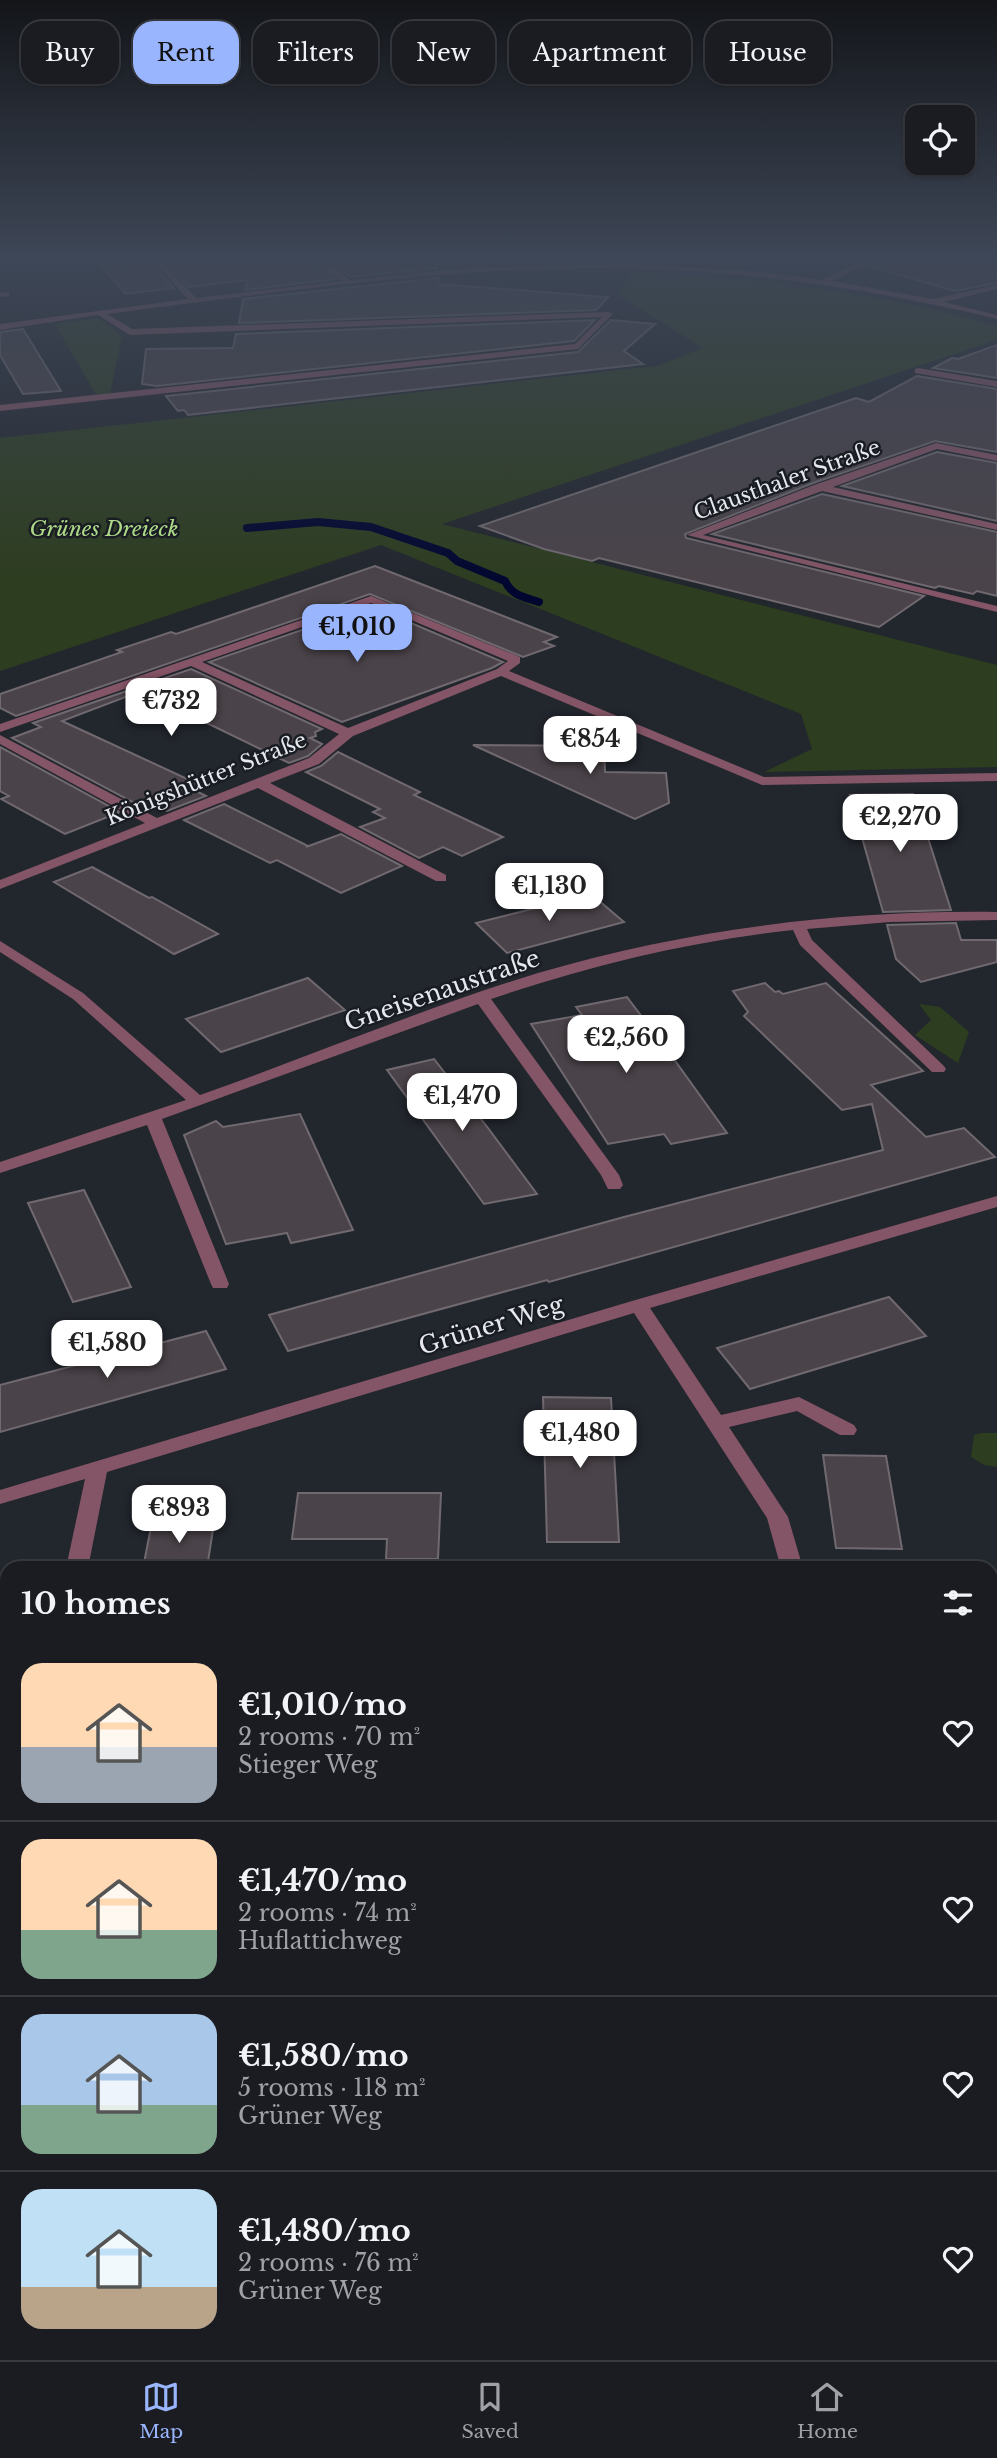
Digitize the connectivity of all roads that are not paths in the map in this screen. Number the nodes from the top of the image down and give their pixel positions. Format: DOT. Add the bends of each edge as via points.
graph roads {
  1 [pos="400,365"];
  2 [pos="918,371"];
  3 [pos="987,374"];
  4 [pos="977,380"];
  5 [pos="997,384"];
  6 [pos="0,408"];
  7 [pos="997,458"];
  8 [pos="818,488"];
  9 [pos="997,527"];
  10 [pos="997,609"];
  11 [pos="190,661"];
  12 [pos="501,672"];
  13 [pos="0,728"];
  14 [pos="348,733"];
  15 [pos="0,739"];
  16 [pos="997,777"];
  17 [pos="259,783"];
  18 [pos="155,823"];
  19 [pos="441,878"];
  20 [pos="0,885"];
  21 [pos="997,916"];
  22 [pos="798,924"];
  23 [pos="0,945"];
  24 [pos="482,998"];
  25 [pos="938,1069"];
  26 [pos="198,1102"];
  27 [pos="153,1118"];
  28 [pos="0,1168"];
  29 [pos="614,1185"];
  30 [pos="997,1202"];
  31 [pos="220,1284"];
  32 [pos="639,1305"];
  33 [pos="716,1423"];
  34 [pos="847,1430"];
  35 [pos="98,1468"];
  36 [pos="0,1497"];
  37 [pos="78,1561"];
  38 [pos="790,1561"];
  1 -- 6 [label="street"];
  2 -- 4 [label="street"];
  3 -- 4 [label="street"];
  4 -- 5 [label="street"];
  7 -- 8 [label="street, Clausthaler Straße" via="936,446"];
  8 -- 9 [label="street"];
  8 -- 10 [label="street, Clausthaler Straße" via="692,536"];
  11 -- 12 [label="street, Königshütter Straße" via="371,599 516,660"];
  11 -- 13 [label="street"];
  11 -- 14 [label="street"];
  12 -- 14 [label="street, Königshütter Straße"];
  12 -- 16 [label="street" via="762,780"];
  14 -- 17 [label="street, Königshütter Straße" via="314,761"];
  15 -- 18 [label="street"];
  17 -- 18 [label="street, Königshütter Straße"];
  17 -- 19 [label="street"];
  18 -- 20 [label="street, Königshütter Straße"];
  21 -- 22 [label="street, Gneisenaustraße" via="926,915"];
  22 -- 24 [label="street, Gneisenaustraße" via="631,954"];
  22 -- 25 [label="street" via="805,942"];
  23 -- 26 [label="street" via="78,996"];
  24 -- 26 [label="street, Gneisenaustraße"];
  24 -- 29 [label="street"];
  26 -- 27 [label="street, Gneisenaustraße"];
  27 -- 28 [label="street, Gneisenaustraße"];
  27 -- 31 [label="street"];
  30 -- 32 [label="street, Grüner Weg"];
  32 -- 33 [label="street"];
  32 -- 35 [label="street, Grüner Weg"];
  33 -- 34 [label="street" via="799,1404"];
  33 -- 38 [label="street" via="777,1517"];
  35 -- 36 [label="street, Grüner Weg"];
  35 -- 37 [label="street"];
}
